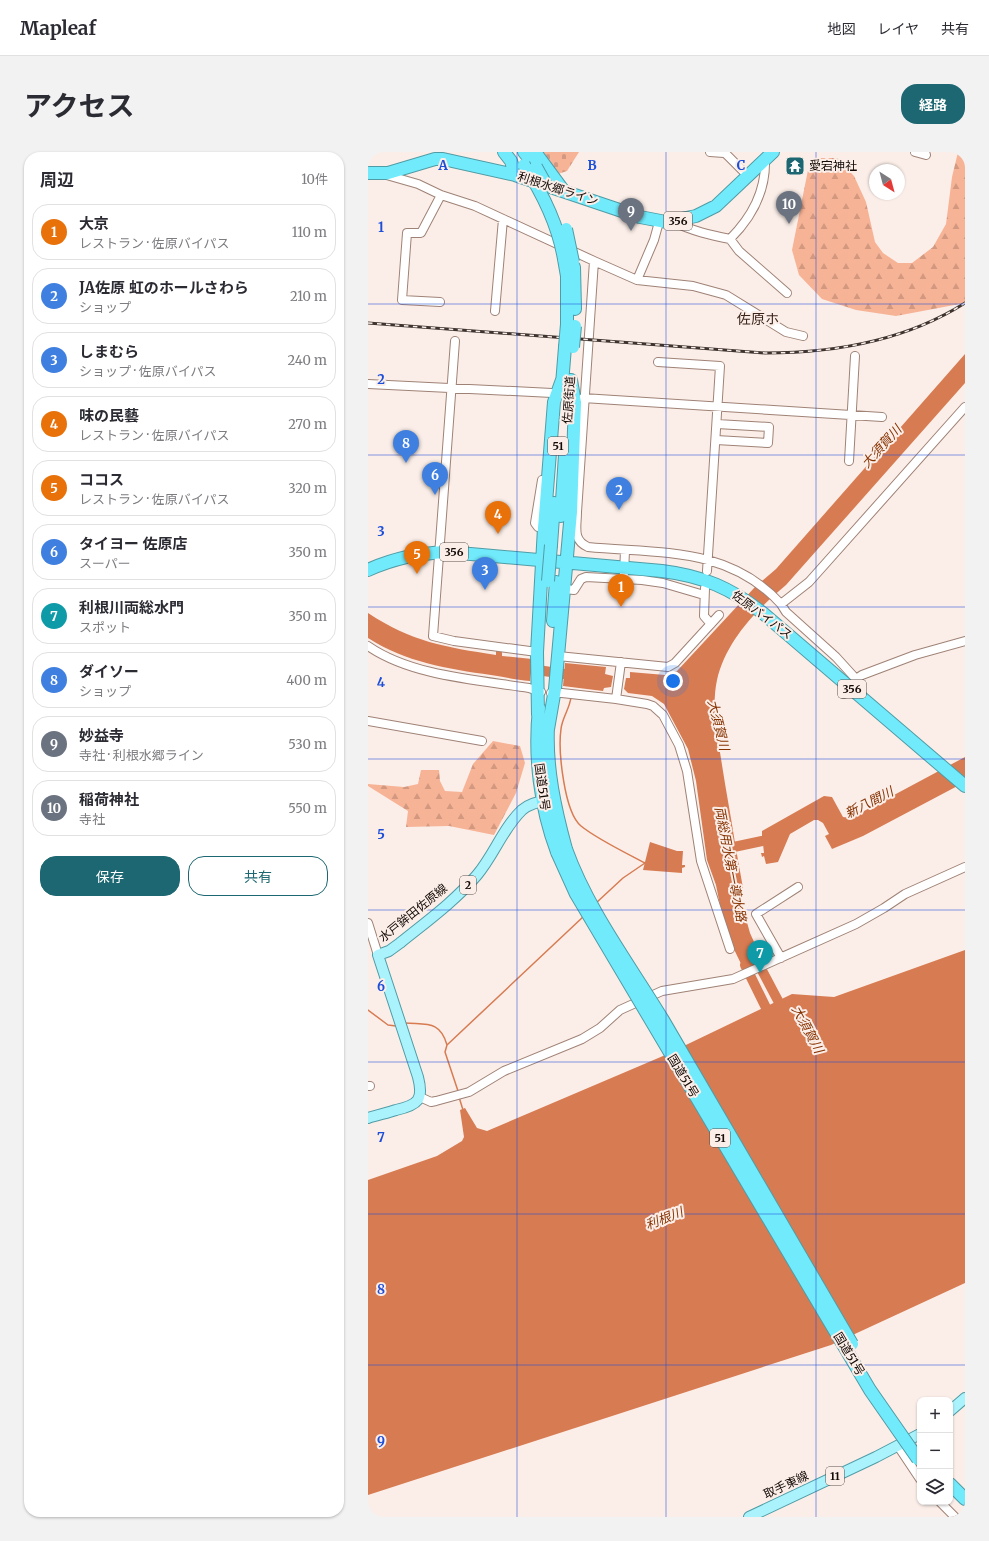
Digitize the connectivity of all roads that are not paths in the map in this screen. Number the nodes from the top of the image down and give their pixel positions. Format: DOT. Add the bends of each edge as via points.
graph roads {
  1 [pos="504,152"];
  2 [pos="514,152"];
  3 [pos="524,152"];
  4 [pos="535,152"];
  5 [pos="710,152"];
  6 [pos="724,152"];
  7 [pos="915,152"];
  8 [pos="925,152"];
  9 [pos="769,156"];
  10 [pos="530,166"];
  11 [pos="368,173"];
  12 [pos="382,174"];
  13 [pos="516,175"];
  14 [pos="749,177"];
  15 [pos="563,190"];
  16 [pos="441,195"];
  17 [pos="503,219"];
  18 [pos="659,222"];
  19 [pos="674,222"];
  20 [pos="730,239"];
  21 [pos="594,261"];
  22 [pos="637,280"];
  23 [pos="787,293"];
  24 [pos="440,302"];
  25 [pos="496,311"];
  26 [pos="803,336"];
  27 [pos="455,341"];
  28 [pos="855,356"];
  29 [pos="658,362"];
  30 [pos="567,379"];
  31 [pos="368,384"];
  32 [pos="451,389"];
  33 [pos="584,398"];
  34 [pos="718,405"];
  35 [pos="965,407"];
  36 [pos="852,414"];
  37 [pos="882,417"];
  38 [pos="717,424"];
  39 [pos="716,440"];
  40 [pos="849,461"];
  41 [pos="574,512"];
  42 [pos="544,528"];
  43 [pos="626,551"];
  44 [pos="439,552"];
  45 [pos="542,560"];
  46 [pos="708,560"];
  47 [pos="566,563"];
  48 [pos="368,570"];
  49 [pos="707,571"];
  50 [pos="624,574"];
  51 [pos="556,584"];
  52 [pos="780,602"];
  53 [pos="719,615"];
  54 [pos="711,624"];
  55 [pos="965,640"];
  56 [pos="368,646"];
  57 [pos="547,658"];
  58 [pos="621,662"];
  59 [pos="850,687"];
  60 [pos="545,690"];
  61 [pos="616,699"];
  62 [pos="368,722"];
  63 [pos="482,741"];
  64 [pos="964,786"];
  65 [pos="549,800"];
  66 [pos="562,850"];
  67 [pos="965,867"];
  68 [pos="798,887"];
  69 [pos="368,923"];
  70 [pos="730,949"];
  71 [pos="378,955"];
  72 [pos="781,958"];
  73 [pos="420,1097"];
  74 [pos="368,1118"];
  75 [pos="965,1398"];
  76 [pos="953,1408"];
  77 [pos="917,1436"];
  78 [pos="898,1446"];
  79 [pos="917,1446"];
  80 [pos="917,1458"];
  81 [pos="917,1474"];
  82 [pos="953,1487"];
  83 [pos="953,1497"];
  84 [pos="965,1499"];
  85 [pos="943,1505"];
  86 [pos="965,1508"];
  87 [pos="749,1517"];
  88 [pos="955,1517"];
  1 -- 13 [label="highway" via="511,161"];
  2 -- 10 [label="highway, 佐原街道 / 51"];
  3 -- 10 [label="highway, 佐原街道 / 51"];
  4 -- 15 [label="highway"];
  5 -- 6 [label="street"];
  6 -- 14 [label="street"];
  7 -- 8 [label="street" via="926,155"];
  9 -- 14 [label="highway, 利根水郷ライン / 356"];
  9 -- 20 [label="street" via="759,200"];
  10 -- 30 [label="highway, 佐原街道 / 51, bridge" via="569,260 576,288"];
  11 -- 12 [label="highway, 利根水郷ライン / 356"];
  12 -- 13 [label="highway, 利根水郷ライン / 356" via="443,159"];
  12 -- 16 [label="street" via="418,184"];
  13 -- 15 [label="highway, 利根水郷ライン / 356"];
  14 -- 19 [label="highway, 利根水郷ライン / 356" via="716,206 696,216"];
  15 -- 18 [label="highway, 利根水郷ライン / 356"];
  16 -- 17 [label="street" via="475,206"];
  16 -- 24 [label="street" via="421,233 407,233 402,300"];
  17 -- 21 [label="street"];
  17 -- 25 [label="street"];
  18 -- 19 [label="highway, 利根水郷ライン / 356"];
  18 -- 22 [label="street"];
  19 -- 20 [label="street"];
  20 -- 23 [label="street" via="750,262"];
  21 -- 22 [label="street"];
  21 -- 33 [label="street"];
  22 -- 26 [label="street" via="693,286 726,295 786,332"];
  27 -- 32 [label="street"];
  28 -- 36 [label="street"];
  29 -- 34 [label="street" via="720,366"];
  30 -- 41 [label="highway" via="575,403"];
  30 -- 42 [label="highway" via="554,402"];
  30 -- 51 [label="highway, 佐原街道 / 51, bridge" via="555,546"];
  31 -- 32 [label="street"];
  32 -- 42 [label="street" via="550,393 542,485 535,523 538,528"];
  32 -- 44 [label="street"];
  33 -- 34 [label="street"];
  33 -- 41 [label="street"];
  34 -- 36 [label="street"];
  34 -- 38 [label="street"];
  35 -- 52 [label="street" via="809,582"];
  36 -- 37 [label="street"];
  36 -- 40 [label="street"];
  38 -- 39 [label="street"];
  38 -- 39 [label="street" via="769,427 768,443"];
  39 -- 46 [label="street"];
  41 -- 43 [label="street" via="577,539 581,544"];
  41 -- 47 [label="highway"];
  42 -- 45 [label="highway"];
  43 -- 46 [label="street" via="674,554"];
  43 -- 50 [label="street"];
  44 -- 45 [label="highway, 佐原バイパス / 356"];
  44 -- 48 [label="highway, 佐原バイパス / 356" via="403,557"];
  44 -- 57 [label="street" via="433,636"];
  45 -- 47 [label="highway, 佐原バイパス / 356"];
  45 -- 57 [label="highway"];
  46 -- 49 [label="street"];
  46 -- 52 [label="street" via="753,578"];
  47 -- 50 [label="highway, 佐原バイパス / 356"];
  47 -- 51 [label="highway"];
  50 -- 51 [label="street" via="586,577 581,579 574,590"];
  50 -- 54 [label="street" via="704,591 704,616"];
  50 -- 59 [label="highway, 佐原バイパス / 356" via="691,575 739,595"];
  51 -- 57 [label="highway, 佐原街道 / 51"];
  51 -- 57 [label="highway"];
  52 -- 59 [label="street" via="786,612 836,657"];
  53 -- 54 [label="street"];
  54 -- 58 [label="street" via="668,667"];
  55 -- 59 [label="street" via="916,655"];
  56 -- 60 [label="street" via="392,658 429,671"];
  57 -- 58 [label="street"];
  57 -- 60 [label="highway"];
  57 -- 60 [label="highway"];
  58 -- 61 [label="street"];
  59 -- 64 [label="highway, 佐原バイパス / 356"];
  60 -- 61 [label="street"];
  60 -- 65 [label="highway, 国道51号 / 51"];
  60 -- 65 [label="highway, 国道51号 / 51" via="538,715 538,758"];
  61 -- 70 [label="street" via="653,706 663,715 679,745 688,778 701,861"];
  62 -- 63 [label="street"];
  65 -- 66 [label="highway, 国道51号 / 51"];
  65 -- 71 [label="main road, 水戸鉾田佐原線 / 2" via="530,805 517,815 490,859 467,886 400,943"];
  66 -- 79 [label="highway, 国道51号 / 51, bridge" via="876,1386"];
  66 -- 80 [label="highway, 国道51号 / 51, bridge" via="570,883 881,1408"];
  67 -- 72 [label="street" via="905,894 856,924"];
  68 -- 72 [label="street" via="756,914"];
  69 -- 71 [label="street"];
  71 -- 73 [label="main road, 水戸鉾田佐原線" via="418,1077"];
  72 -- 73 [label="street" via="725,981 665,990 620,1010 600,1028 582,1039 504,1071 469,1092 436,1102"];
  73 -- 74 [label="main road" via="410,1107"];
  75 -- 76 [label="main road"];
  77 -- 78 [label="main road, 取手東線 / 11"];
  78 -- 81 [label="street"];
  78 -- 87 [label="main road, 取手東線 / 11"];
  82 -- 84 [label="highway"];
  83 -- 86 [label="highway"];
  85 -- 88 [label="street"];
}
